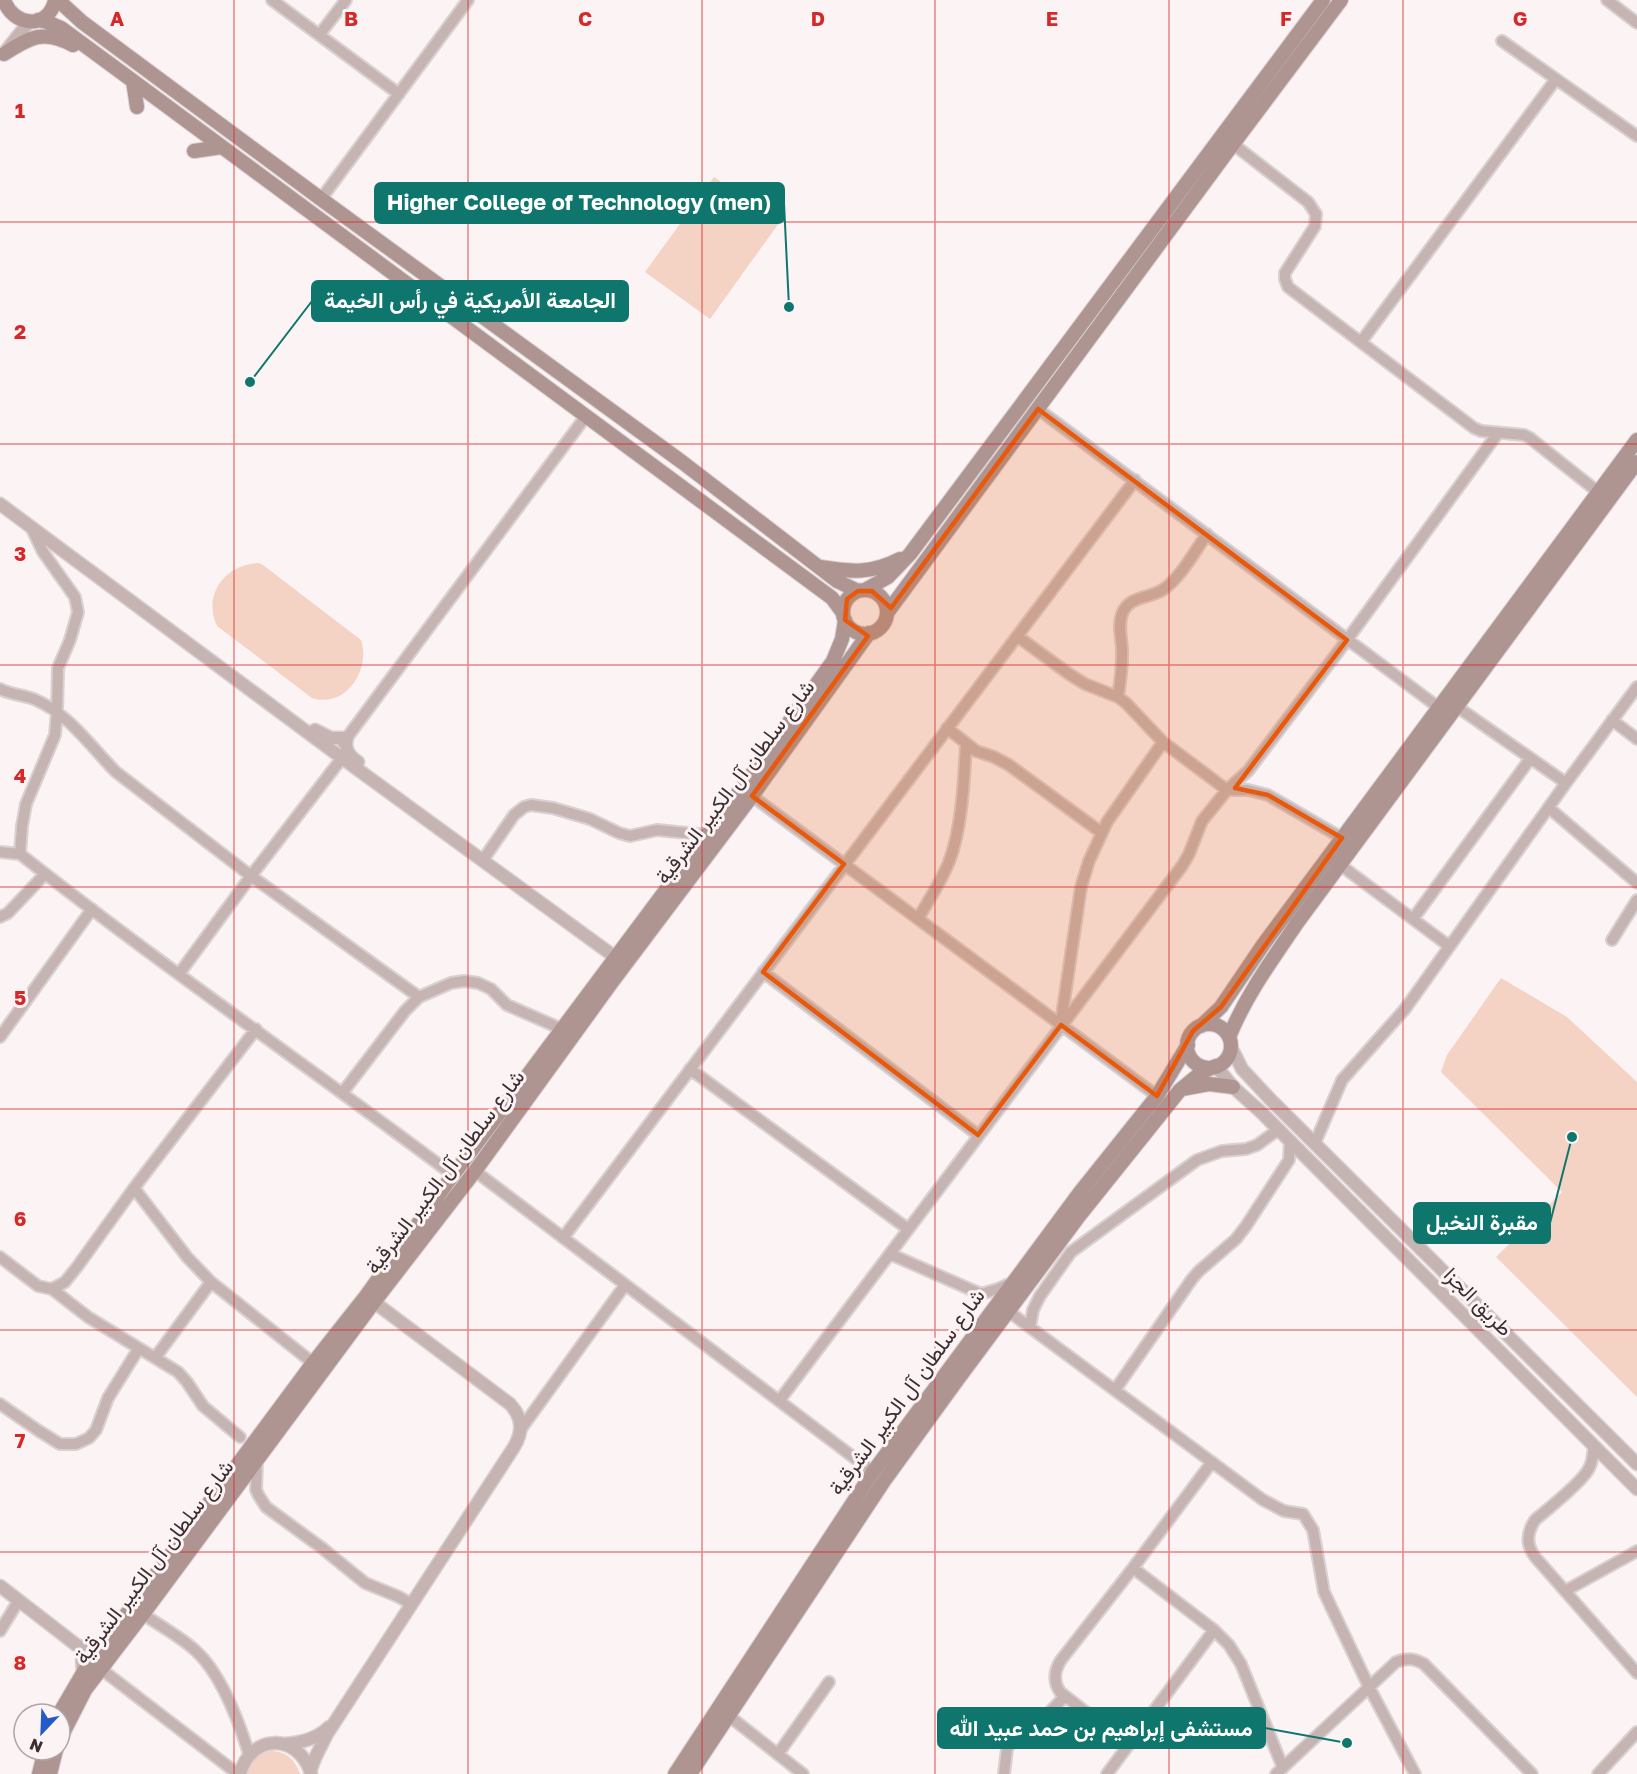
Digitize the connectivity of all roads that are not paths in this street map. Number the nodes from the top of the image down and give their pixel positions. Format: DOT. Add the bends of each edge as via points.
graph roads {
  1 [pos="4,0"];
  2 [pos="57,0"];
  3 [pos="272,0"];
  4 [pos="346,0"];
  5 [pos="468,0"];
  6 [pos="1323,0"];
  7 [pos="1341,0"];
  8 [pos="1607,0"];
  9 [pos="0,14"];
  10 [pos="1636,20"];
  11 [pos="33,21"];
  12 [pos="320,34"];
  13 [pos="1502,41"];
  14 [pos="94,52"];
  15 [pos="2,56"];
  16 [pos="1556,80"];
  17 [pos="134,81"];
  18 [pos="399,94"];
  19 [pos="137,107"];
  20 [pos="1637,136"];
  21 [pos="1233,144"];
  22 [pos="222,147"];
  23 [pos="194,151"];
  24 [pos="321,200"];
  25 [pos="1361,342"];
  26 [pos="1038,409"];
  27 [pos="586,416"];
  28 [pos="1498,433"];
  29 [pos="1637,440"];
  30 [pos="1635,470"];
  31 [pos="1135,480"];
  32 [pos="1598,492"];
  33 [pos="0,504"];
  34 [pos="30,526"];
  35 [pos="1207,534"];
  36 [pos="910,554"];
  37 [pos="819,567"];
  38 [pos="862,590"];
  39 [pos="887,613"];
  40 [pos="844,616"];
  41 [pos="869,633"];
  42 [pos="1017,636"];
  43 [pos="1347,640"];
  44 [pos="1637,687"];
  45 [pos="0,689"];
  46 [pos="1118,697"];
  47 [pos="1456,706"];
  48 [pos="1438,707"];
  49 [pos="57,712"];
  50 [pos="282,713"];
  51 [pos="1612,720"];
  52 [pos="947,728"];
  53 [pos="346,738"];
  54 [pos="1637,739"];
  55 [pos="1162,742"];
  56 [pos="966,744"];
  57 [pos="339,756"];
  58 [pos="1530,759"];
  59 [pos="376,783"];
  60 [pos="1566,783"];
  61 [pos="1227,790"];
  62 [pos="752,796"];
  63 [pos="1549,808"];
  64 [pos="1102,833"];
  65 [pos="706,835"];
  66 [pos="1342,838"];
  67 [pos="0,852"];
  68 [pos="20,854"];
  69 [pos="483,860"];
  70 [pos="844,864"];
  71 [pos="1339,864"];
  72 [pos="45,874"];
  73 [pos="251,876"];
  74 [pos="1637,883"];
  75 [pos="1637,900"];
  76 [pos="92,909"];
  77 [pos="0,917"];
  78 [pos="918,919"];
  79 [pos="1413,920"];
  80 [pos="1612,940"];
  81 [pos="1449,946"];
  82 [pos="615,957"];
  83 [pos="763,972"];
  84 [pos="179,974"];
  85 [pos="419,997"];
  86 [pos="1061,1025"];
  87 [pos="1201,1026"];
  88 [pos="256,1029"];
  89 [pos="562,1029"];
  90 [pos="0,1036"];
  91 [pos="1230,1042"];
  92 [pos="1188,1045"];
  93 [pos="1216,1066"];
  94 [pos="690,1069"];
  95 [pos="1233,1088"];
  96 [pos="1180,1090"];
  97 [pos="343,1092"];
  98 [pos="1157,1096"];
  99 [pos="1279,1130"];
  100 [pos="978,1135"];
  101 [pos="1290,1140"];
  102 [pos="1315,1143"];
  103 [pos="1307,1158"];
  104 [pos="1289,1160"];
  105 [pos="475,1171"];
  106 [pos="453,1175"];
  107 [pos="134,1188"];
  108 [pos="908,1229"];
  109 [pos="563,1238"];
  110 [pos="890,1254"];
  111 [pos="0,1257"];
  112 [pos="1417,1269"];
  113 [pos="212,1282"];
  114 [pos="1013,1282"];
  115 [pos="625,1285"];
  116 [pos="52,1289"];
  117 [pos="981,1294"];
  118 [pos="374,1302"];
  119 [pos="1008,1311"];
  120 [pos="1486,1314"];
  121 [pos="989,1315"];
  122 [pos="1030,1327"];
  123 [pos="139,1348"];
  124 [pos="155,1358"];
  125 [pos="313,1363"];
  126 [pos="1115,1390"];
  127 [pos="779,1401"];
  128 [pos="0,1404"];
  129 [pos="521,1429"];
  130 [pos="240,1437"];
  131 [pos="1594,1446"];
  132 [pos="256,1460"];
  133 [pos="1212,1462"];
  134 [pos="1637,1464"];
  135 [pos="873,1472"];
  136 [pos="1637,1489"];
  137 [pos="1637,1551"];
  138 [pos="1133,1568"];
  139 [pos="0,1586"];
  140 [pos="1565,1591"];
  141 [pos="18,1600"];
  142 [pos="412,1604"];
  143 [pos="143,1614"];
  144 [pos="1214,1630"];
  145 [pos="0,1631"];
  146 [pos="105,1643"];
  147 [pos="79,1647"];
  148 [pos="101,1669"];
  149 [pos="83,1673"];
  150 [pos="1637,1673"];
  151 [pos="829,1682"];
  152 [pos="1370,1687"];
  153 [pos="1065,1696"];
  154 [pos="66,1702"];
  155 [pos="72,1715"];
  156 [pos="729,1716"];
  157 [pos="338,1718"];
  158 [pos="1637,1732"];
  159 [pos="282,1744"];
  160 [pos="1127,1744"];
  161 [pos="249,1754"];
  162 [pos="778,1754"];
  163 [pos="1280,1771"];
  164 [pos="311,1773"];
  165 [pos="239,1774"];
  166 [pos="675,1774"];
  167 [pos="690,1774"];
  168 [pos="803,1774"];
  169 [pos="1004,1774"];
  170 [pos="1108,1774"];
  171 [pos="1415,1774"];
  172 [pos="1532,1774"];
  173 [pos="1598,1774"];
  1 -- 9 [label="street"];
  1 -- 11 [label="main road" via="13,16"];
  2 -- 11 [label="main road" via="50,11"];
  2 -- 24 [label="main road"];
  3 -- 12 [label="street"];
  4 -- 12 [label="street"];
  5 -- 18 [label="street"];
  6 -- 36 [label="main road"];
  7 -- 21 [label="main road"];
  8 -- 10 [label="street"];
  11 -- 14 [label="main road" via="61,28"];
  11 -- 15 [label="street"];
  12 -- 18 [label="street"];
  13 -- 16 [label="street"];
  14 -- 15 [label="main road" via="48,36 27,39"];
  14 -- 17 [label="main road"];
  16 -- 20 [label="street"];
  16 -- 25 [label="street"];
  17 -- 19 [label="main road"];
  17 -- 22 [label="main road"];
  18 -- 24 [label="street"];
  21 -- 25 [label="street" via="1312,206 1315,226 1287,269 1285,279 1288,287"];
  21 -- 26 [label="main road"];
  22 -- 23 [label="main road"];
  22 -- 27 [label="main road"];
  24 -- 37 [label="main road" via="682,462"];
  25 -- 28 [label="street" via="1474,428"];
  26 -- 31 [label="street"];
  26 -- 39 [label="main road"];
  27 -- 40 [label="main road" via="832,598"];
  27 -- 53 [label="street"];
  28 -- 32 [label="street" via="1530,438"];
  28 -- 43 [label="street"];
  29 -- 32 [label="main road"];
  30 -- 47 [label="main road"];
  31 -- 35 [label="street"];
  31 -- 42 [label="street"];
  32 -- 48 [label="main road"];
  33 -- 34 [label="street"];
  34 -- 49 [label="street" via="75,597 78,612 58,668"];
  34 -- 50 [label="street"];
  35 -- 43 [label="street"];
  35 -- 46 [label="street" via="1175,579 1161,591 1134,600 1122,612"];
  36 -- 37 [label="main road" via="868,571"];
  36 -- 38 [label="main road" via="888,577"];
  37 -- 38 [label="main road" via="837,581"];
  38 -- 39 [label="main road" via="879,594"];
  38 -- 40 [label="main road" via="847,599"];
  39 -- 41 [label="main road" via="882,626"];
  40 -- 41 [label="main road" via="854,631"];
  40 -- 65 [label="main road, شارع سلطان آل الكبير الشرقية" via="842,639 833,661"];
  41 -- 62 [label="main road, شارع سلطان آل الكبير الشرقية"];
  42 -- 46 [label="street" via="1069,675"];
  42 -- 52 [label="street"];
  43 -- 48 [label="street"];
  43 -- 61 [label="street" via="1248,771"];
  44 -- 51 [label="street"];
  45 -- 49 [label="street" via="34,699"];
  46 -- 55 [label="street"];
  47 -- 58 [label="street"];
  47 -- 71 [label="main road"];
  48 -- 66 [label="main road"];
  49 -- 68 [label="street" via="55,735 27,804"];
  49 -- 73 [label="street" via="117,772"];
  50 -- 53 [label="street" via="325,736"];
  50 -- 57 [label="street"];
  51 -- 54 [label="street"];
  51 -- 60 [label="street"];
  52 -- 56 [label="street"];
  52 -- 70 [label="street"];
  53 -- 57 [label="street"];
  53 -- 59 [label="street" via="348,753"];
  55 -- 61 [label="street"];
  55 -- 64 [label="street"];
  56 -- 64 [label="street" via="1009,765"];
  56 -- 78 [label="street" via="954,846"];
  57 -- 59 [label="street"];
  57 -- 73 [label="street"];
  58 -- 60 [label="street"];
  58 -- 79 [label="street"];
  59 -- 69 [label="street"];
  60 -- 63 [label="street"];
  61 -- 66 [label="street" via="1268,795"];
  61 -- 86 [label="street" via="1202,821 1182,866"];
  62 -- 70 [label="street"];
  62 -- 105 [label="main road, شارع سلطان آل الكبير الشرقية"];
  63 -- 74 [label="street"];
  63 -- 81 [label="street"];
  64 -- 86 [label="street" via="1081,887"];
  65 -- 69 [label="street" via="657,830 624,835 590,819 531,805 514,816"];
  65 -- 82 [label="main road, شارع سلطان آل الكبير الشرقية"];
  66 -- 87 [label="main road" via="1221,1007"];
  67 -- 68 [label="street"];
  68 -- 72 [label="street"];
  69 -- 82 [label="street"];
  70 -- 78 [label="street"];
  70 -- 83 [label="street"];
  71 -- 79 [label="street"];
  71 -- 91 [label="main road" via="1253,988 1239,1013"];
  72 -- 76 [label="street"];
  72 -- 77 [label="street"];
  73 -- 84 [label="street"];
  73 -- 85 [label="street"];
  75 -- 80 [label="street"];
  76 -- 84 [label="street"];
  76 -- 90 [label="street"];
  78 -- 86 [label="street"];
  79 -- 81 [label="street"];
  81 -- 102 [label="street" via="1405,1009 1342,1080"];
  82 -- 89 [label="main road, شارع سلطان آل الكبير الشرقية"];
  83 -- 94 [label="street"];
  83 -- 100 [label="street"];
  84 -- 88 [label="street"];
  85 -- 89 [label="street" via="451,983 478,983 507,1005"];
  85 -- 97 [label="street"];
  86 -- 98 [label="street"];
  86 -- 100 [label="street"];
  87 -- 91 [label="main road" via="1217,1025"];
  87 -- 92 [label="main road" via="1193,1031"];
  88 -- 97 [label="street"];
  88 -- 107 [label="street"];
  89 -- 106 [label="main road, شارع سلطان آل الكبير الشرقية"];
  91 -- 93 [label="main road" via="1227,1059"];
  91 -- 102 [label="street, طريق الجزا" via="1242,1069"];
  92 -- 93 [label="main road" via="1195,1062"];
  92 -- 98 [label="main road, شارع سلطان آل الكبير الشرقية"];
  93 -- 95 [label="street, طريق الجزا"];
  93 -- 96 [label="main road, شارع سلطان آل الكبير الشرقية"];
  94 -- 108 [label="street"];
  94 -- 109 [label="street"];
  95 -- 96 [label="main road" via="1209,1084"];
  95 -- 99 [label="street, طريق الجزا"];
  96 -- 119 [label="main road, شارع سلطان آل الكبير الشرقية"];
  97 -- 106 [label="street"];
  98 -- 114 [label="main road, شارع سلطان آل الكبير الشرقية"];
  99 -- 101 [label="street, طريق الجزا"];
  99 -- 122 [label="street" via="1257,1146 1222,1151 1197,1160 1071,1252 1036,1302"];
  100 -- 108 [label="street"];
  101 -- 103 [label="street, طريق الجزا"];
  101 -- 104 [label="street"];
  102 -- 120 [label="street, طريق الجزا"];
  103 -- 104 [label="street"];
  103 -- 112 [label="street, طريق الجزا"];
  104 -- 126 [label="street" via="1236,1239 1188,1284"];
  105 -- 109 [label="street"];
  105 -- 118 [label="main road, شارع سلطان آل الكبير الشرقية"];
  106 -- 125 [label="main road, شارع سلطان آل الكبير الشرقية"];
  107 -- 113 [label="street" via="187,1257"];
  107 -- 116 [label="street" via="77,1268 65,1282"];
  108 -- 110 [label="street"];
  109 -- 115 [label="street"];
  110 -- 117 [label="street"];
  110 -- 127 [label="street"];
  111 -- 116 [label="street" via="38,1286"];
  112 -- 120 [label="street" via="1419,1257 1427,1259"];
  112 -- 131 [label="street, طريق الجزا"];
  113 -- 124 [label="street"];
  113 -- 125 [label="street"];
  114 -- 117 [label="street"];
  114 -- 121 [label="main road, شارع سلطان آل الكبير الشرقية"];
  115 -- 127 [label="street"];
  115 -- 129 [label="street"];
  116 -- 123 [label="street"];
  117 -- 121 [label="street"];
  118 -- 129 [label="street" via="510,1404 521,1421"];
  118 -- 132 [label="main road, شارع سلطان آل الكبير الشرقية"];
  119 -- 122 [label="street"];
  119 -- 156 [label="main road, شارع سلطان آل الكبير الشرقية" via="884,1481"];
  120 -- 134 [label="street, طريق الجزا"];
  121 -- 135 [label="main road, شارع سلطان آل الكبير الشرقية"];
  122 -- 126 [label="street"];
  123 -- 124 [label="street"];
  123 -- 128 [label="street" via="108,1398 96,1430 76,1444 60,1444"];
  124 -- 130 [label="street" via="178,1372 203,1406"];
  125 -- 146 [label="main road, شارع سلطان آل الكبير الشرقية"];
  126 -- 133 [label="street"];
  127 -- 135 [label="street"];
  129 -- 142 [label="street" via="519,1439"];
  131 -- 136 [label="street, طريق الجزا"];
  131 -- 140 [label="street" via="1588,1470 1535,1520 1528,1535 1531,1552"];
  132 -- 142 [label="street" via="256,1490 266,1507 365,1583"];
  132 -- 143 [label="main road, شارع سلطان آل الكبير الشرقية"];
  133 -- 138 [label="street"];
  133 -- 152 [label="street" via="1274,1507 1303,1514 1313,1530 1324,1592"];
  135 -- 166 [label="main road, شارع سلطان آل الكبير الشرقية"];
  137 -- 140 [label="street"];
  138 -- 144 [label="street"];
  138 -- 153 [label="street" via="1057,1666 1056,1686"];
  139 -- 141 [label="street"];
  140 -- 150 [label="street"];
  141 -- 145 [label="street"];
  141 -- 147 [label="street"];
  142 -- 157 [label="street"];
  143 -- 148 [label="main road, شارع سلطان آل الكبير الشرقية"];
  143 -- 161 [label="street" via="204,1660 237,1717"];
  144 -- 160 [label="street"];
  144 -- 163 [label="street" via="1241,1664"];
  146 -- 147 [label="street"];
  146 -- 149 [label="main road, شارع سلطان آل الكبير الشرقية"];
  147 -- 149 [label="street"];
  148 -- 155 [label="main road, شارع سلطان آل الكبير الشرقية"];
  148 -- 165 [label="street"];
  149 -- 154 [label="main road, شارع سلطان آل الكبير الشرقية"];
  151 -- 162 [label="street"];
  152 -- 163 [label="street"];
  152 -- 171 [label="street"];
  152 -- 172 [label="street" via="1396,1662 1414,1659 1424,1664"];
  153 -- 160 [label="street"];
  153 -- 169 [label="street" via="1010,1744"];
  156 -- 162 [label="street"];
  156 -- 167 [label="main road, شارع سلطان آل الكبير الشرقية"];
  157 -- 159 [label="street" via="316,1737"];
  157 -- 164 [label="street" via="321,1745"];
  158 -- 173 [label="street"];
  159 -- 161 [label="street" via="270,1743"];
  159 -- 164 [label="street" via="305,1758"];
  160 -- 170 [label="street"];
  161 -- 165 [label="street"];
  162 -- 168 [label="street"];
}
